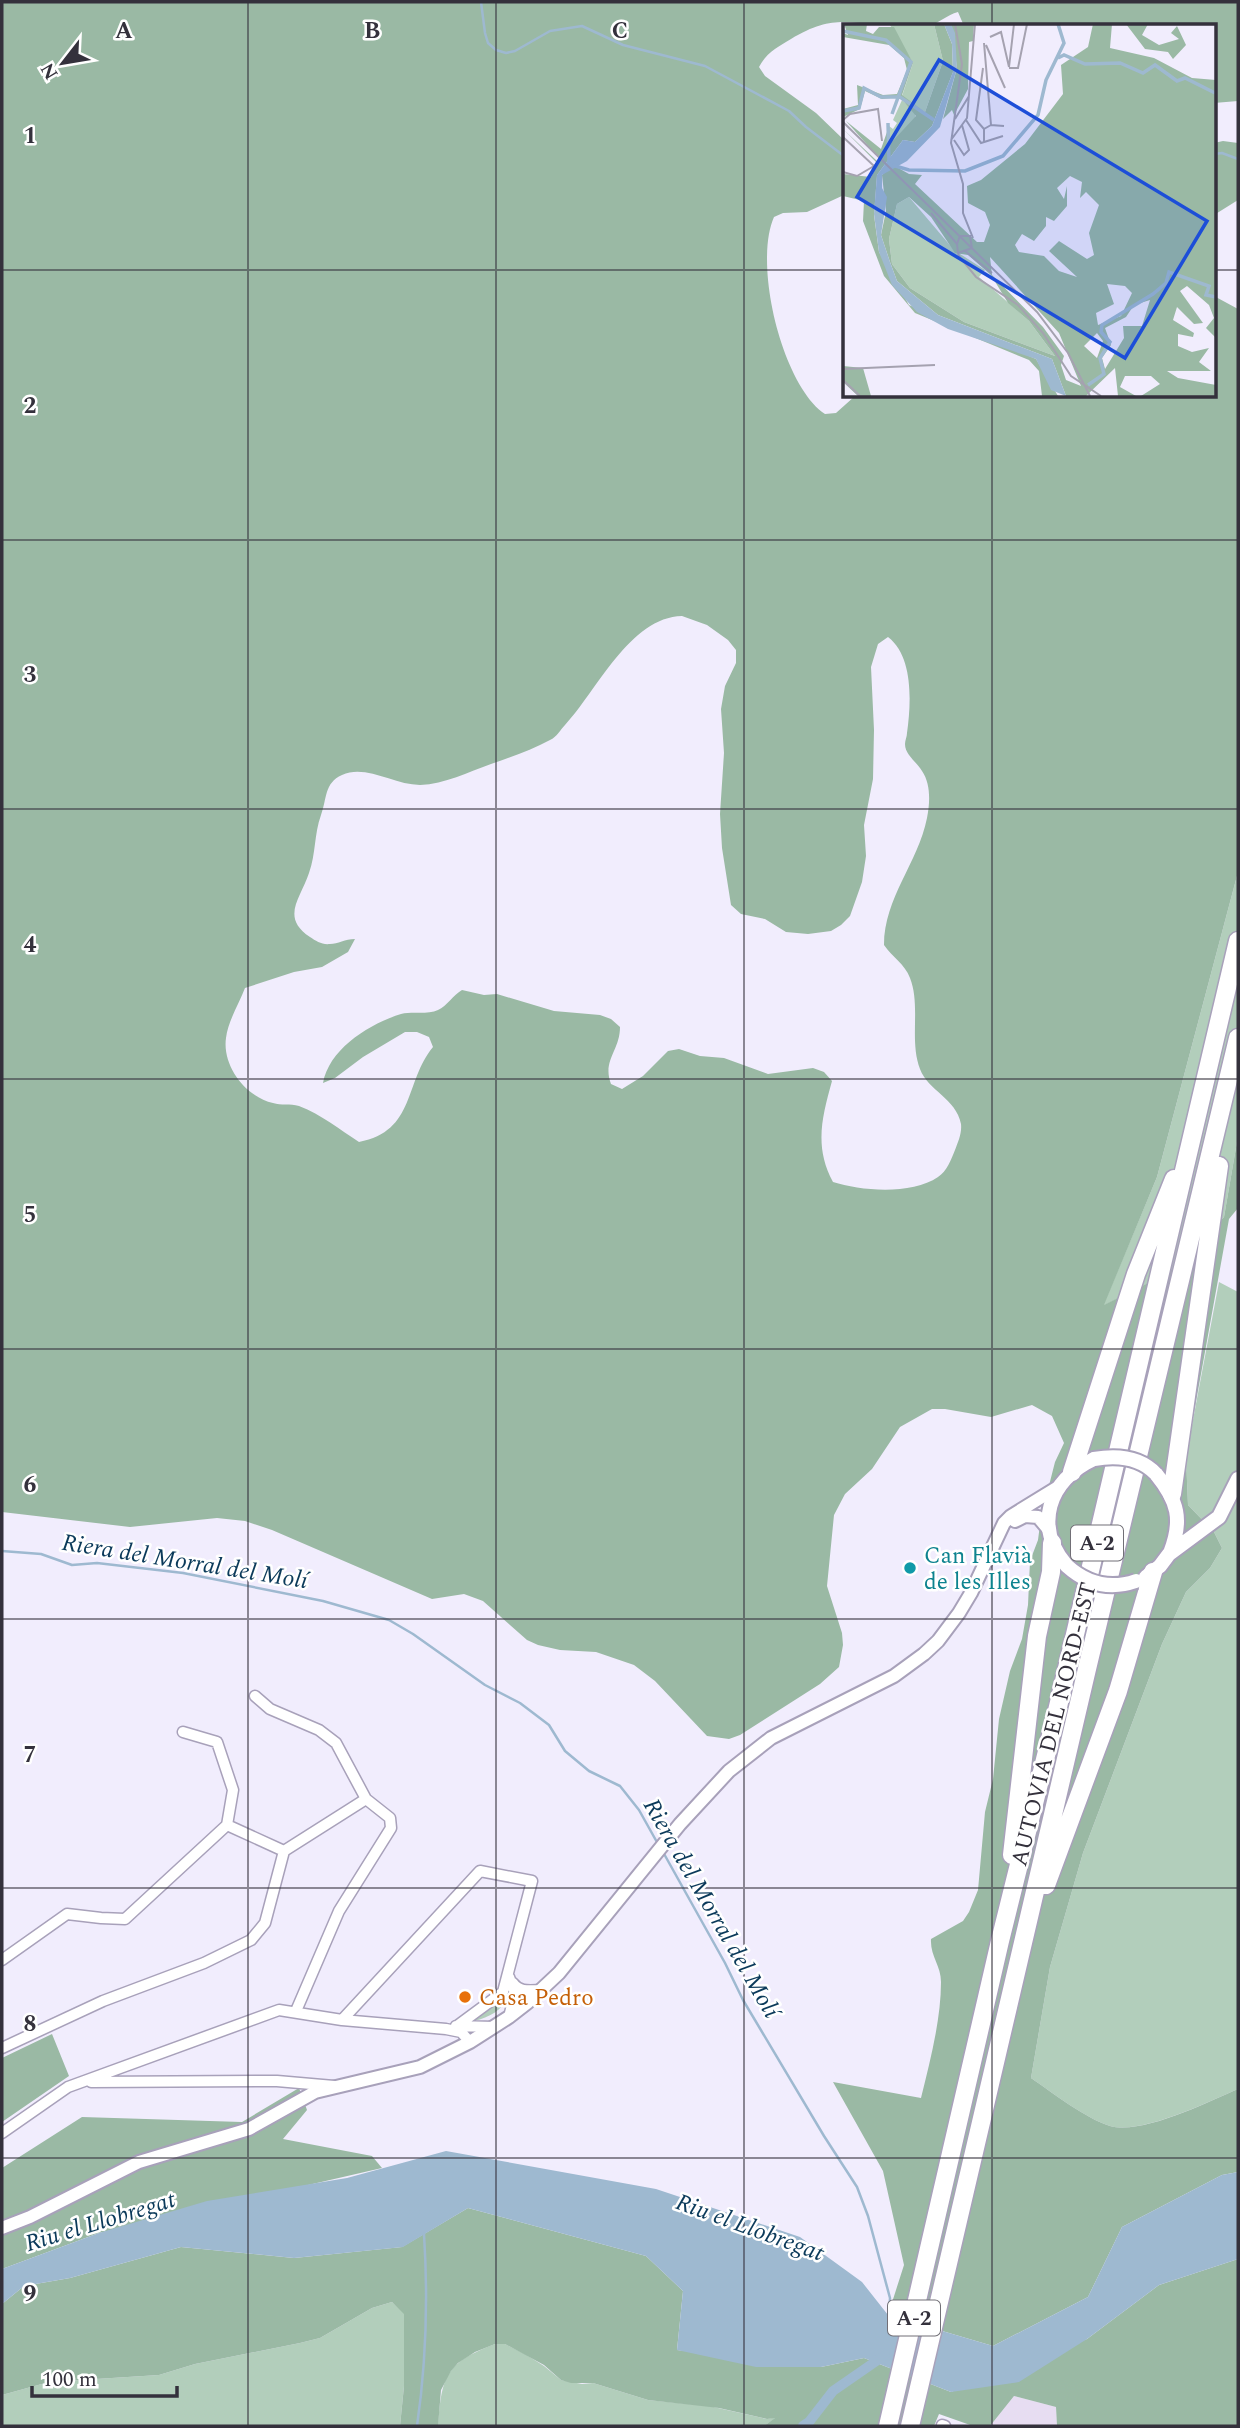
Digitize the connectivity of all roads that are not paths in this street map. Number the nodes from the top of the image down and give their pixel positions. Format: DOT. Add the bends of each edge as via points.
graph roads {
  1 [pos="1238,941"];
  2 [pos="1238,1038"];
  3 [pos="1229,1078"];
  4 [pos="1191,1144"];
  5 [pos="1072,1472"];
  6 [pos="1238,1479"];
  7 [pos="1058,1487"];
  8 [pos="1172,1494"];
  9 [pos="1178,1517"];
  10 [pos="1209,1527"];
  11 [pos="999,1534"];
  12 [pos="1051,1536"];
  13 [pos="1169,1554"];
  14 [pos="1153,1572"];
  15 [pos="255,1696"];
  16 [pos="183,1732"];
  17 [pos="366,1799"];
  18 [pos="227,1825"];
  19 [pos="284,1851"];
  20 [pos="1024,1937"];
  21 [pos="1000,1941"];
  22 [pos="2,1960"];
  23 [pos="509,1976"];
  24 [pos="542,1990"];
  25 [pos="296,2011"];
  26 [pos="509,2017"];
  27 [pos="342,2020"];
  28 [pos="457,2026"];
  29 [pos="494,2027"];
  30 [pos="446,2029"];
  31 [pos="470,2042"];
  32 [pos="2,2048"];
  33 [pos="82,2082"];
  34 [pos="335,2086"];
  35 [pos="2,2133"];
  36 [pos="2,2228"];
  37 [pos="888,2426"];
  38 [pos="910,2426"];
  1 -- 4 [label="highway, AUTOVIA DEL NORD-EST / A-2"];
  2 -- 3 [label="highway, AUTOVIA DEL NORD-EST / A-2"];
  3 -- 8 [label="highway"];
  3 -- 20 [label="highway, AUTOVIA DEL NORD-EST / A-2"];
  4 -- 5 [label="highway" via="1136,1274"];
  4 -- 21 [label="highway, AUTOVIA DEL NORD-EST / A-2"];
  5 -- 7 [label="main road"];
  5 -- 8 [label="main road, bridge" via="1094,1459 1137,1461 1156,1474"];
  6 -- 10 [label="main road" via="1225,1509"];
  7 -- 11 [label="street" via="1011,1516"];
  7 -- 12 [label="main road" via="1051,1502"];
  8 -- 9 [label="main road"];
  9 -- 10 [label="main road" via="1194,1527"];
  9 -- 13 [label="main road"];
  10 -- 13 [label="main road"];
  11 -- 12 [label="street" via="1025,1516 1038,1517"];
  11 -- 24 [label="street" via="959,1613 924,1654 876,1687 782,1732 719,1780"];
  12 -- 14 [label="main road, bridge" via="1068,1566 1097,1584 1116,1586"];
  12 -- 21 [label="highway" via="1051,1572 1036,1648"];
  13 -- 14 [label="main road"];
  14 -- 20 [label="highway" via="1118,1691"];
  15 -- 17 [label="street" via="270,1709 319,1730 336,1743"];
  16 -- 18 [label="street" via="216,1742 233,1790"];
  17 -- 19 [label="street"];
  17 -- 25 [label="street" via="390,1818 391,1828 339,1911"];
  18 -- 19 [label="street"];
  18 -- 22 [label="street" via="125,1919 67,1914"];
  19 -- 32 [label="street" via="265,1923 251,1940"];
  20 -- 38 [label="highway, AUTOVIA DEL NORD-EST / A-2"];
  21 -- 37 [label="highway, AUTOVIA DEL NORD-EST / A-2"];
  23 -- 24 [label="street" via="517,1988"];
  23 -- 26 [label="street" via="515,1993"];
  23 -- 27 [label="street" via="532,1881 480,1871"];
  23 -- 28 [label="street" via="503,1992"];
  24 -- 26 [label="street"];
  25 -- 27 [label="street"];
  25 -- 33 [label="street" via="279,2010"];
  26 -- 29 [label="street"];
  27 -- 30 [label="street"];
  28 -- 29 [label="street"];
  28 -- 30 [label="street"];
  29 -- 31 [label="street"];
  30 -- 31 [label="street" via="461,2032"];
  31 -- 34 [label="street" via="420,2067"];
  33 -- 34 [label="street" via="277,2081"];
  33 -- 35 [label="street" via="54,2095"];
  34 -- 36 [label="street" via="234,2135 130,2166"];
}
